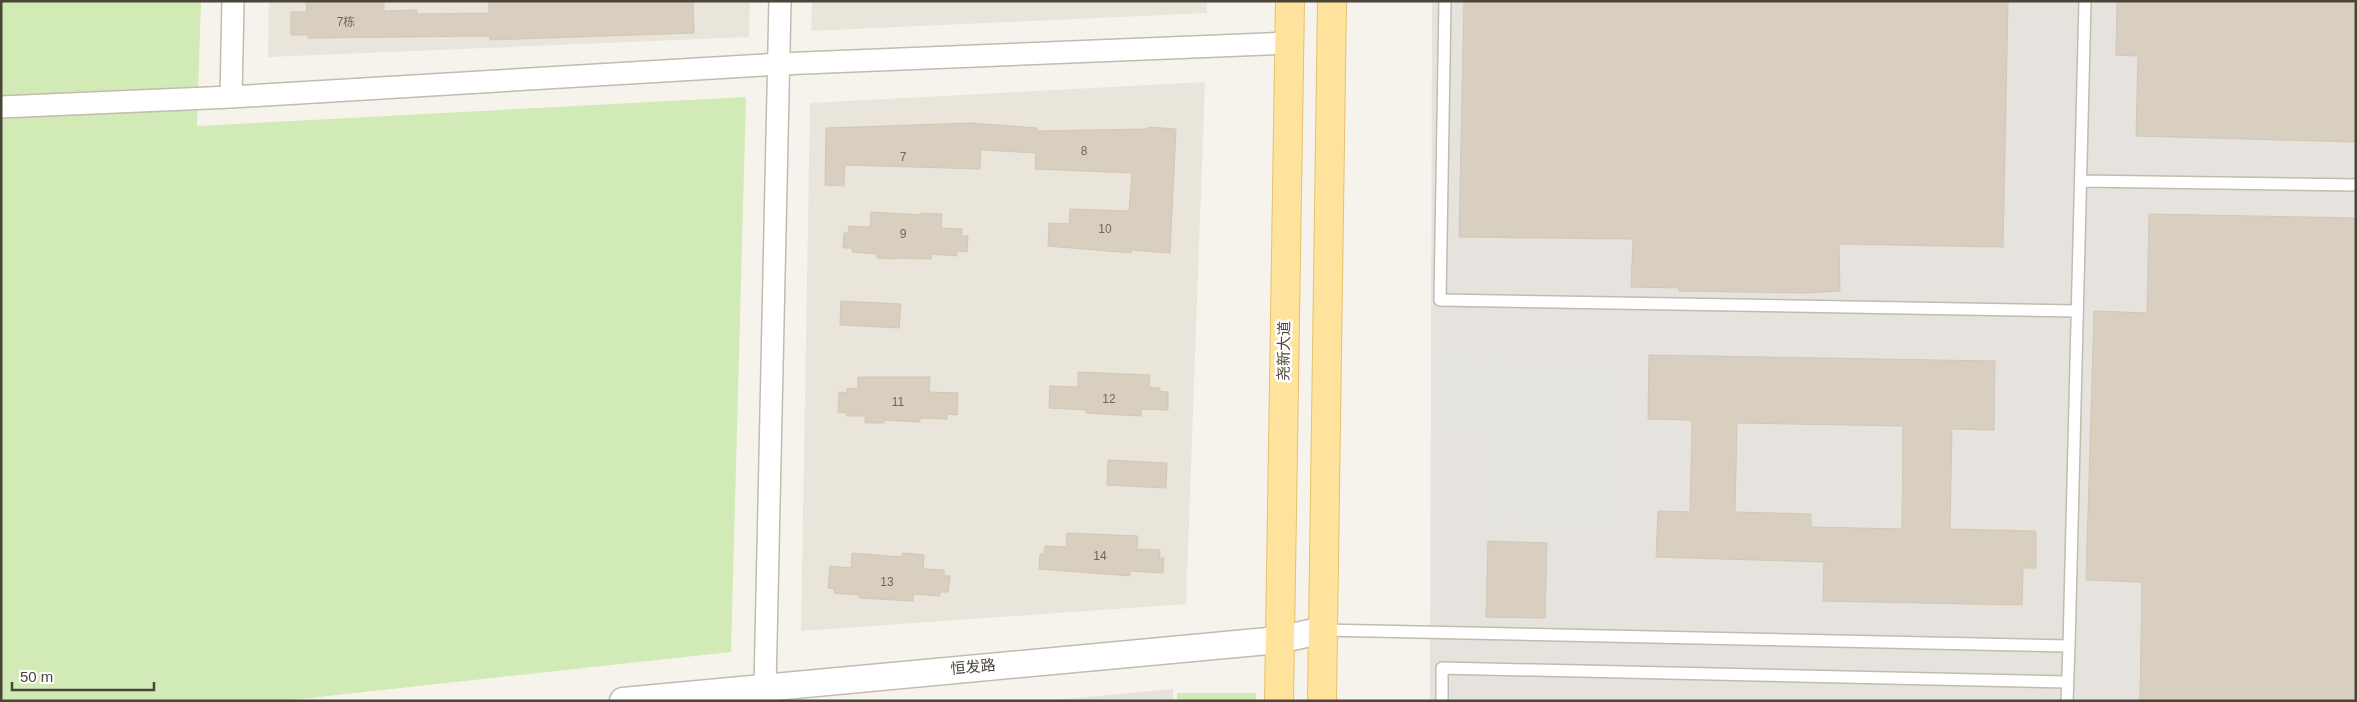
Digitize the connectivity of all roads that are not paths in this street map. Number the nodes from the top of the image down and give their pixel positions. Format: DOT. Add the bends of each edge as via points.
graph roads {
  1 [pos="233,1"];
  2 [pos="780,1"];
  3 [pos="1290,1"];
  4 [pos="1332,1"];
  5 [pos="1445,1"];
  6 [pos="2085,1"];
  7 [pos="1289,43"];
  8 [pos="779,64"];
  9 [pos="230,97"];
  10 [pos="1,107"];
  11 [pos="2080,181"];
  12 [pos="2356,185"];
  13 [pos="2077,311"];
  14 [pos="1322,630"];
  15 [pos="1279,640"];
  16 [pos="2068,646"];
  17 [pos="2067,682"];
  18 [pos="765,687"];
  19 [pos="632,700"];
  20 [pos="1279,701"];
  21 [pos="1322,701"];
  22 [pos="1442,701"];
  23 [pos="2067,701"];
  1 -- 9 [label="street"];
  2 -- 8 [label="street"];
  3 -- 7 [label="main road, 尧新大道"];
  4 -- 14 [label="main road"];
  5 -- 13 [label="lane" via="1440,300"];
  6 -- 11 [label="lane"];
  7 -- 8 [label="street"];
  7 -- 15 [label="main road, 尧新大道"];
  8 -- 9 [label="street"];
  8 -- 18 [label="street"];
  9 -- 10 [label="street"];
  11 -- 12 [label="lane"];
  11 -- 13 [label="lane"];
  13 -- 16 [label="lane"];
  14 -- 15 [label="street, 恒发路"];
  14 -- 16 [label="lane"];
  14 -- 21 [label="main road"];
  15 -- 18 [label="street, 恒发路"];
  15 -- 20 [label="main road, 尧新大道"];
  16 -- 17 [label="lane"];
  17 -- 22 [label="lane" via="1442,668"];
  17 -- 23 [label="lane"];
  18 -- 19 [label="street, 恒发路"];
}
